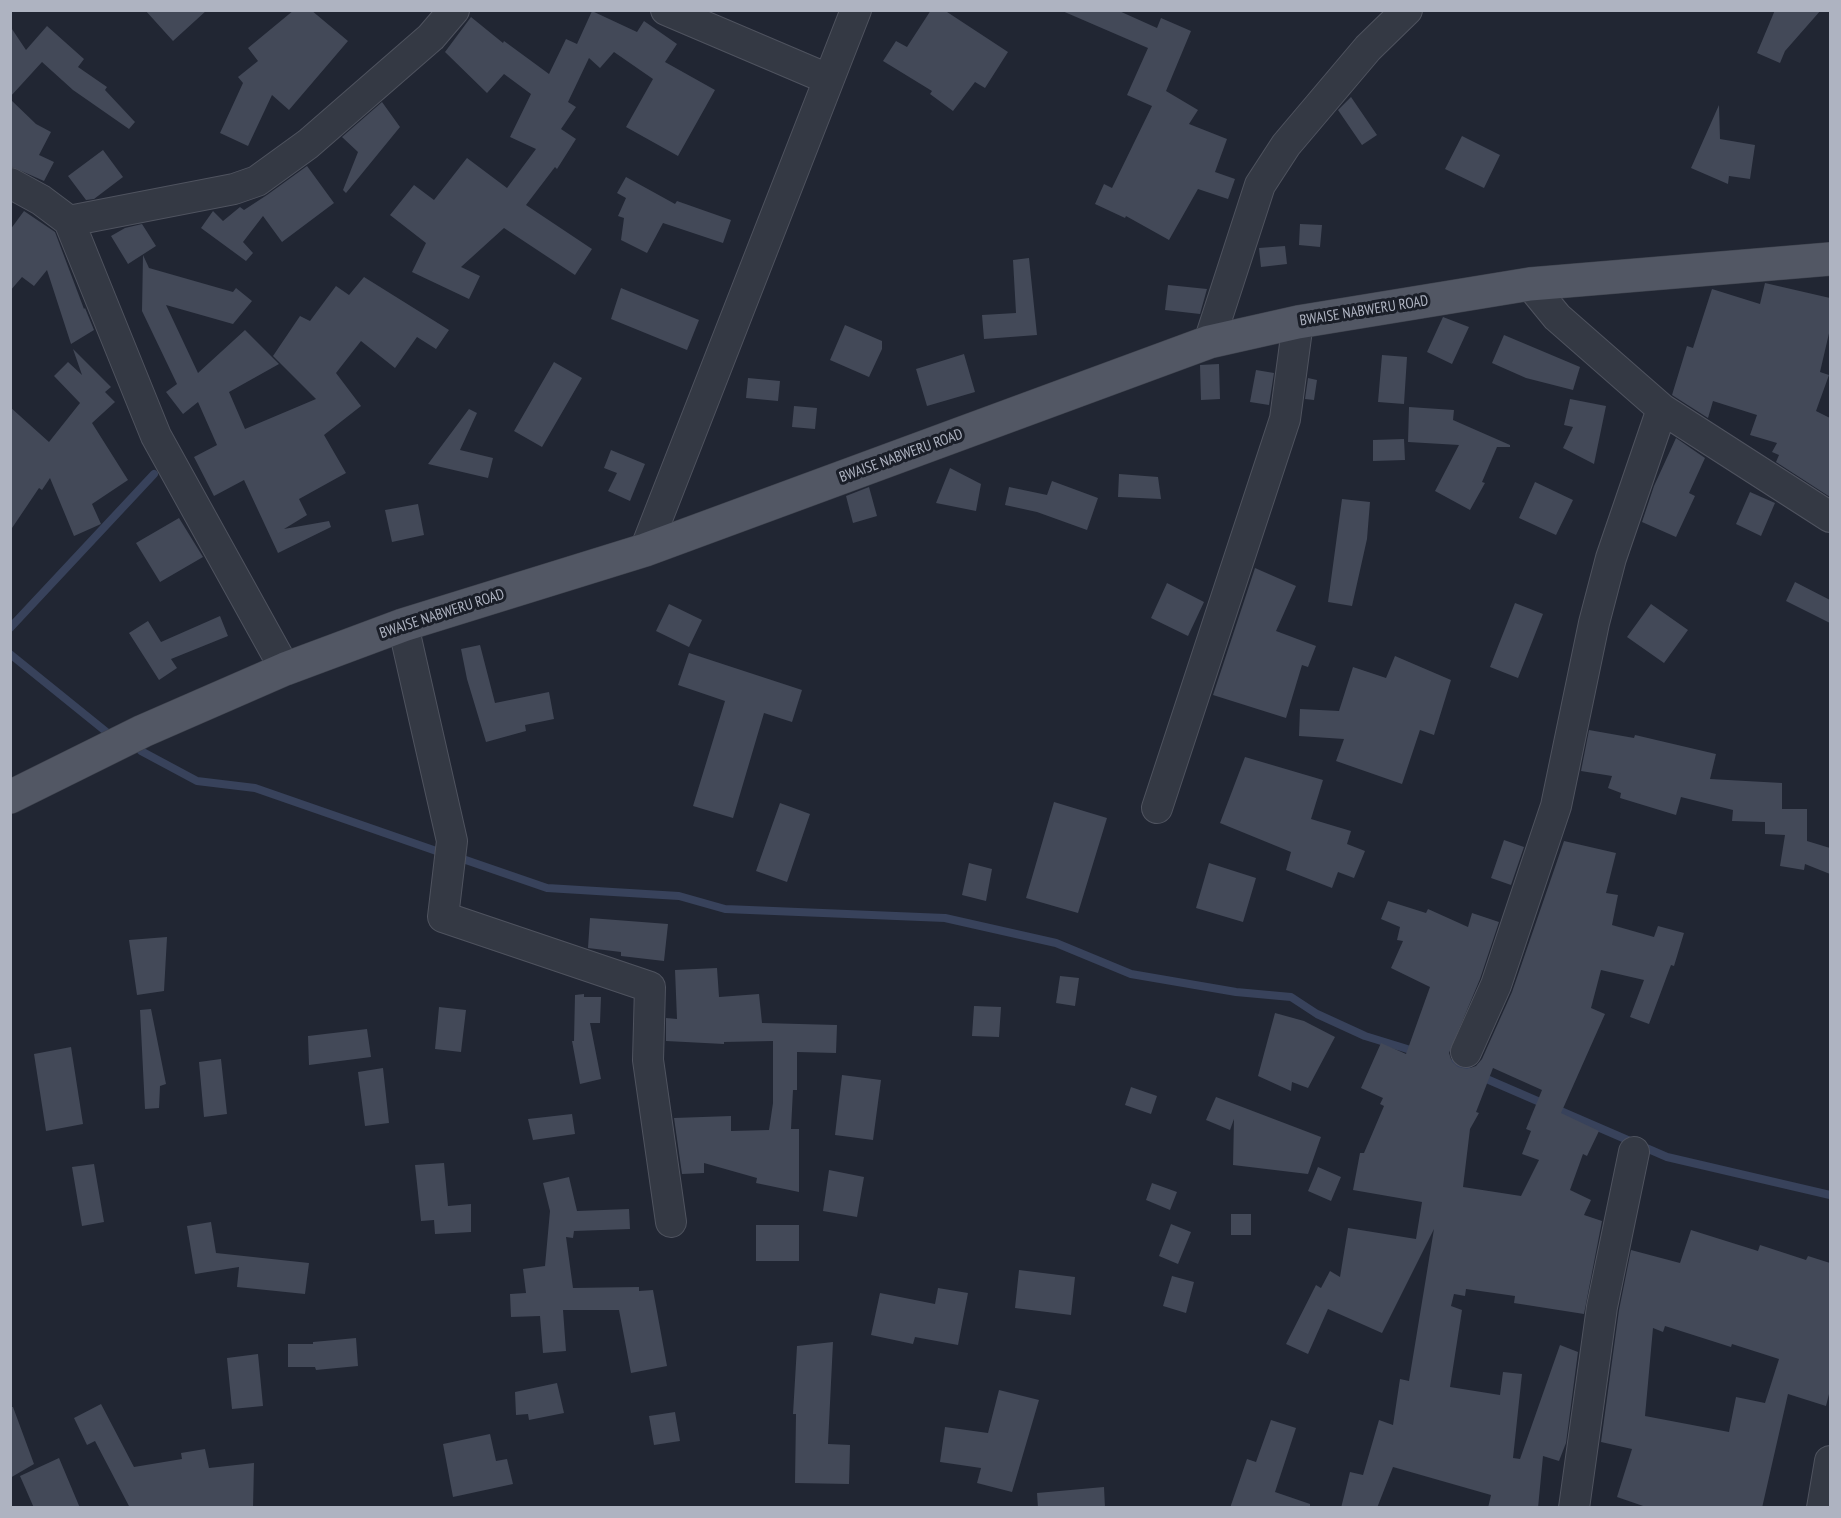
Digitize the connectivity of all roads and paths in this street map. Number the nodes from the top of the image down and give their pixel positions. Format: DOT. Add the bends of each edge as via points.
graph roads {
  1 [pos="454,10"];
  2 [pos="666,10"];
  3 [pos="856,10"];
  4 [pos="1407,10"];
  5 [pos="828,80"];
  6 [pos="10,183"];
  7 [pos="69,221"];
  8 [pos="1830,259"];
  9 [pos="1530,284"];
  10 [pos="1299,322"];
  11 [pos="1209,342"];
  12 [pos="1662,409"];
  13 [pos="1830,518"];
  14 [pos="645,550"];
  15 [pos="403,625"];
  16 [pos="285,669"];
  17 [pos="10,797"];
  18 [pos="1157,808"];
  19 [pos="1466,1052"];
  20 [pos="1634,1152"];
  21 [pos="671,1222"];
  22 [pos="1830,1461"];
  23 [pos="1575,1508"];
  24 [pos="1822,1508"];
  1 -- 7 [label="street" via="431,37 308,144 257,181 234,189"];
  2 -- 5 [label="street"];
  3 -- 5 [label="street"];
  4 -- 11 [label="street" via="1368,48 1286,145 1260,185"];
  5 -- 14 [label="street"];
  6 -- 7 [label="street" via="42,200"];
  7 -- 16 [label="street" via="156,436"];
  8 -- 9 [label="main road, BWAISE NABWERU ROAD"];
  9 -- 10 [label="main road, BWAISE NABWERU ROAD"];
  9 -- 12 [label="street" via="1557,316"];
  10 -- 11 [label="main road, BWAISE NABWERU ROAD"];
  10 -- 18 [label="street" via="1286,419"];
  11 -- 14 [label="main road, BWAISE NABWERU ROAD"];
  12 -- 13 [label="street"];
  12 -- 19 [label="street" via="1593,623 1556,806 1496,985"];
  14 -- 15 [label="main road, BWAISE NABWERU ROAD"];
  15 -- 16 [label="main road, BWAISE NABWERU ROAD"];
  15 -- 21 [label="street" via="451,855 442,917 650,987 648,1060"];
  16 -- 17 [label="main road, BWAISE NABWERU ROAD" via="143,731"];
  20 -- 23 [label="street" via="1602,1307"];
  22 -- 24 [label="street"];
}
